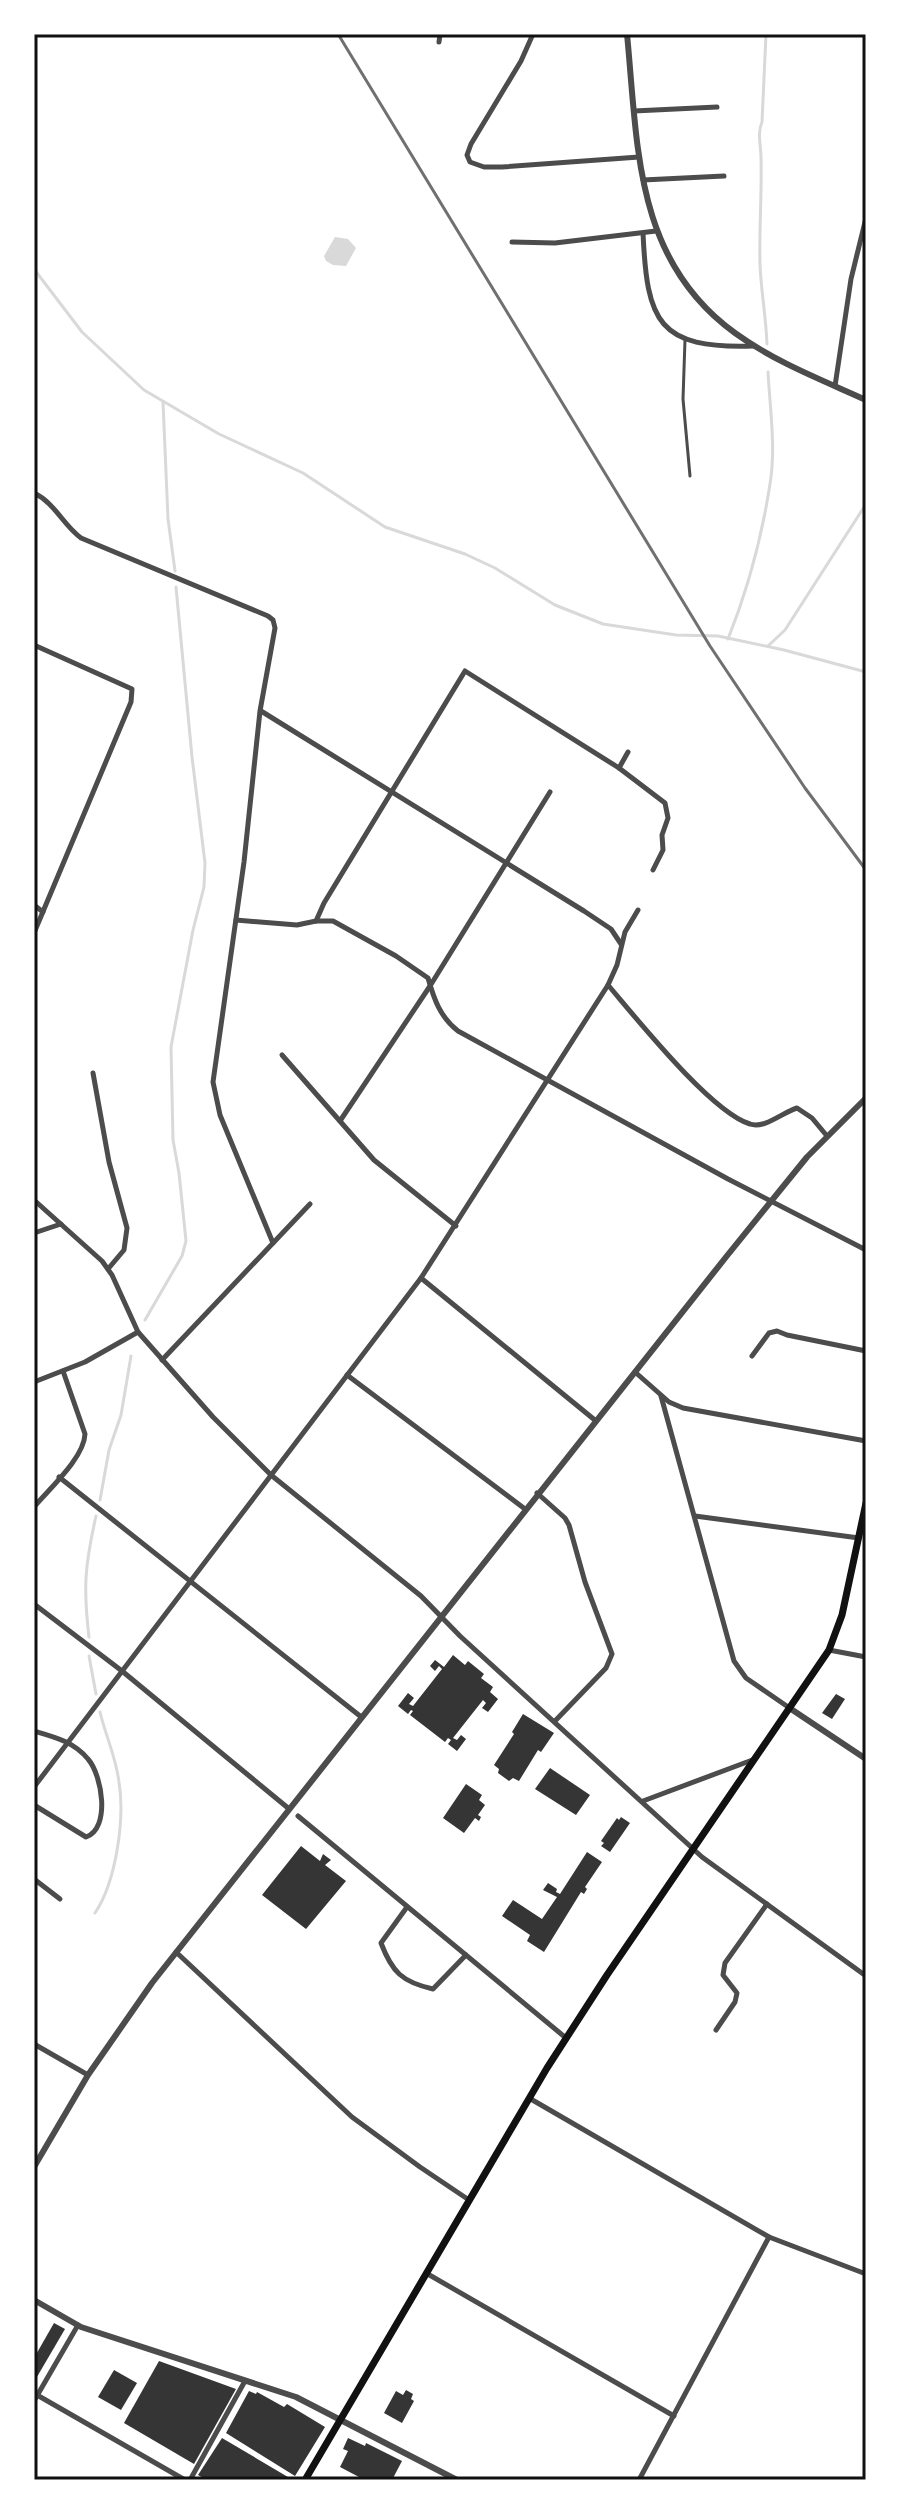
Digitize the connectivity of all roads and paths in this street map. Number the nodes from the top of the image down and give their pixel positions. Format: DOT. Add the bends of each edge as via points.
graph roads {
  1 [pos="440,34"];
  2 [pos="533,34"];
  3 [pos="627,34"];
  4 [pos="439,42"];
  5 [pos="717,107"];
  6 [pos="634,111"];
  7 [pos="639,157"];
  8 [pos="724,176"];
  9 [pos="642,180"];
  10 [pos="866,218"];
  11 [pos="656,231"];
  12 [pos="643,233"];
  13 [pos="512,242"];
  14 [pos="685,340"];
  15 [pos="754,346"];
  16 [pos="835,386"];
  17 [pos="866,400"];
  18 [pos="690,476"];
  19 [pos="34,493"];
  20 [pos="34,645"];
  21 [pos="260,711"];
  22 [pos="628,752"];
  23 [pos="619,768"];
  24 [pos="391,791"];
  25 [pos="550,792"];
  26 [pos="507,863"];
  27 [pos="653,870"];
  28 [pos="34,905"];
  29 [pos="638,910"];
  30 [pos="43,912"];
  31 [pos="236,920"];
  32 [pos="316,921"];
  33 [pos="34,933"];
  34 [pos="621,945"];
  35 [pos="608,985"];
  36 [pos="430,986"];
  37 [pos="282,1055"];
  38 [pos="93,1073"];
  39 [pos="549,1079"];
  40 [pos="866,1098"];
  41 [pos="340,1121"];
  42 [pos="827,1136"];
  43 [pos="34,1200"];
  44 [pos="771,1201"];
  45 [pos="310,1204"];
  46 [pos="61,1224"];
  47 [pos="456,1226"];
  48 [pos="34,1233"];
  49 [pos="273,1243"];
  50 [pos="866,1250"];
  51 [pos="108,1269"];
  52 [pos="421,1278"];
  53 [pos="138,1332"];
  54 [pos="866,1351"];
  55 [pos="752,1356"];
  56 [pos="162,1360"];
  57 [pos="63,1371"];
  58 [pos="635,1372"];
  59 [pos="347,1375"];
  60 [pos="34,1382"];
  61 [pos="661,1396"];
  62 [pos="596,1421"];
  63 [pos="866,1441"];
  64 [pos="271,1475"];
  65 [pos="59,1477"];
  66 [pos="537,1493"];
  67 [pos="866,1503"];
  68 [pos="34,1507"];
  69 [pos="525,1509"];
  70 [pos="695,1516"];
  71 [pos="864,1522"];
  72 [pos="859,1538"];
  73 [pos="190,1582"];
  74 [pos="34,1604"];
  75 [pos="439,1616"];
  76 [pos="829,1650"];
  77 [pos="866,1657"];
  78 [pos="122,1671"];
  79 [pos="791,1709"];
  80 [pos="360,1716"];
  81 [pos="555,1721"];
  82 [pos="34,1731"];
  83 [pos="66,1741"];
  84 [pos="756,1758"];
  85 [pos="866,1759"];
  86 [pos="34,1787"];
  87 [pos="643,1801"];
  88 [pos="34,1805"];
  89 [pos="288,1808"];
  90 [pos="298,1816"];
  91 [pos="693,1849"];
  92 [pos="34,1879"];
  93 [pos="60,1899"];
  94 [pos="767,1904"];
  95 [pos="408,1907"];
  96 [pos="176,1952"];
  97 [pos="466,1955"];
  98 [pos="866,1976"];
  99 [pos="716,2030"];
  100 [pos="566,2038"];
  101 [pos="34,2044"];
  102 [pos="88,2075"];
  103 [pos="529,2098"];
  104 [pos="34,2167"];
  105 [pos="469,2200"];
  106 [pos="769,2237"];
  107 [pos="426,2273"];
  108 [pos="866,2274"];
  109 [pos="34,2300"];
  110 [pos="78,2325"];
  111 [pos="245,2381"];
  112 [pos="36,2398"];
  113 [pos="674,2416"];
  114 [pos="341,2419"];
  115 [pos="188,2480"];
  116 [pos="305,2480"];
  117 [pos="457,2480"];
  118 [pos="639,2480"];
  1 -- 4 [label="street"];
  2 -- 7 [label="street" via="471,144 470,162 502,167"];
  3 -- 6 [label="street"];
  5 -- 6 [label="street"];
  6 -- 7 [label="street"];
  7 -- 9 [label="street"];
  8 -- 9 [label="street"];
  9 -- 11 [label="street"];
  10 -- 16 [label="street"];
  11 -- 12 [label="street"];
  11 -- 15 [label="street" via="698,299"];
  12 -- 13 [label="street"];
  12 -- 14 [label="street" via="649,298 661,320"];
  14 -- 15 [label="street"];
  14 -- 18 [label="lane" via="683,399"];
  15 -- 16 [label="street"];
  16 -- 17 [label="street"];
  19 -- 21 [label="street" via="81,538 273,620"];
  20 -- 30 [label="street" via="132,689"];
  21 -- 24 [label="street"];
  21 -- 31 [label="street"];
  22 -- 23 [label="street"];
  23 -- 24 [label="street" via="465,671"];
  23 -- 27 [label="street" via="665,803 663,850"];
  24 -- 26 [label="street"];
  24 -- 32 [label="street"];
  25 -- 26 [label="street"];
  26 -- 34 [label="street" via="611,929"];
  26 -- 36 [label="street"];
  28 -- 30 [label="street"];
  29 -- 34 [label="street"];
  30 -- 33 [label="street"];
  31 -- 32 [label="street" via="297,925"];
  31 -- 49 [label="street" via="214,1089"];
  32 -- 36 [label="street" via="333,921 396,956 428,978"];
  34 -- 35 [label="street"];
  35 -- 39 [label="street"];
  35 -- 42 [label="street" via="685,1072 738,1117 761,1124 797,1108"];
  36 -- 39 [label="street" via="447,1022 458,1031"];
  36 -- 41 [label="street"];
  37 -- 41 [label="street"];
  38 -- 51 [label="street" via="127,1228 124,1250"];
  39 -- 44 [label="street"];
  39 -- 47 [label="street"];
  40 -- 42 [label="street"];
  41 -- 47 [label="street" via="387,1172"];
  42 -- 44 [label="street"];
  43 -- 46 [label="street"];
  44 -- 50 [label="street"];
  44 -- 58 [label="street"];
  45 -- 49 [label="street"];
  46 -- 48 [label="street"];
  46 -- 51 [label="street"];
  47 -- 52 [label="street"];
  49 -- 56 [label="street"];
  51 -- 53 [label="street"];
  52 -- 59 [label="street"];
  52 -- 62 [label="street"];
  53 -- 56 [label="street"];
  53 -- 57 [label="street"];
  54 -- 55 [label="street" via="777,1331 769,1333"];
  56 -- 64 [label="street"];
  57 -- 60 [label="street"];
  57 -- 65 [label="street" via="85,1434 80,1451"];
  58 -- 61 [label="street"];
  58 -- 62 [label="street"];
  59 -- 64 [label="street"];
  59 -- 69 [label="street"];
  61 -- 63 [label="street" via="683,1408"];
  61 -- 70 [label="street"];
  62 -- 66 [label="street"];
  64 -- 73 [label="street"];
  64 -- 75 [label="street"];
  65 -- 68 [label="street"];
  65 -- 73 [label="street"];
  66 -- 69 [label="street"];
  66 -- 81 [label="street" via="569,1525 612,1654 606,1668"];
  67 -- 71 [label="main road"];
  69 -- 75 [label="street"];
  70 -- 72 [label="street"];
  70 -- 79 [label="street" via="731,1655 741,1673"];
  71 -- 72 [label="main road"];
  72 -- 76 [label="main road"];
  73 -- 78 [label="street"];
  73 -- 80 [label="street"];
  74 -- 78 [label="street"];
  75 -- 80 [label="street"];
  75 -- 81 [label="street"];
  76 -- 77 [label="street"];
  76 -- 79 [label="main road"];
  78 -- 83 [label="street"];
  78 -- 89 [label="street"];
  79 -- 84 [label="main road"];
  79 -- 85 [label="street"];
  80 -- 89 [label="street"];
  81 -- 87 [label="street"];
  82 -- 83 [label="street"];
  83 -- 86 [label="street"];
  83 -- 88 [label="street" via="93,1766 102,1799 98,1829 86,1837"];
  84 -- 87 [label="street"];
  84 -- 91 [label="main road"];
  87 -- 91 [label="street"];
  89 -- 96 [label="street"];
  90 -- 95 [label="street"];
  91 -- 94 [label="street"];
  91 -- 100 [label="main road"];
  92 -- 93 [label="street"];
  94 -- 98 [label="street"];
  94 -- 99 [label="street" via="722,1969 737,1993"];
  95 -- 97 [label="street"];
  95 -- 97 [label="street" via="381,1943 389,1966 416,1985 433,1989"];
  96 -- 102 [label="street"];
  96 -- 105 [label="street" via="352,2117"];
  97 -- 100 [label="street"];
  100 -- 103 [label="main road"];
  101 -- 102 [label="street"];
  102 -- 104 [label="street"];
  103 -- 105 [label="main road"];
  103 -- 106 [label="street"];
  105 -- 107 [label="main road"];
  106 -- 108 [label="street"];
  106 -- 113 [label="street"];
  107 -- 113 [label="street"];
  107 -- 114 [label="main road"];
  109 -- 110 [label="street"];
  110 -- 111 [label="street"];
  110 -- 112 [label="street"];
  111 -- 114 [label="street"];
  111 -- 115 [label="street"];
  112 -- 115 [label="street"];
  113 -- 118 [label="street"];
  114 -- 116 [label="main road"];
  114 -- 117 [label="street"];
}
